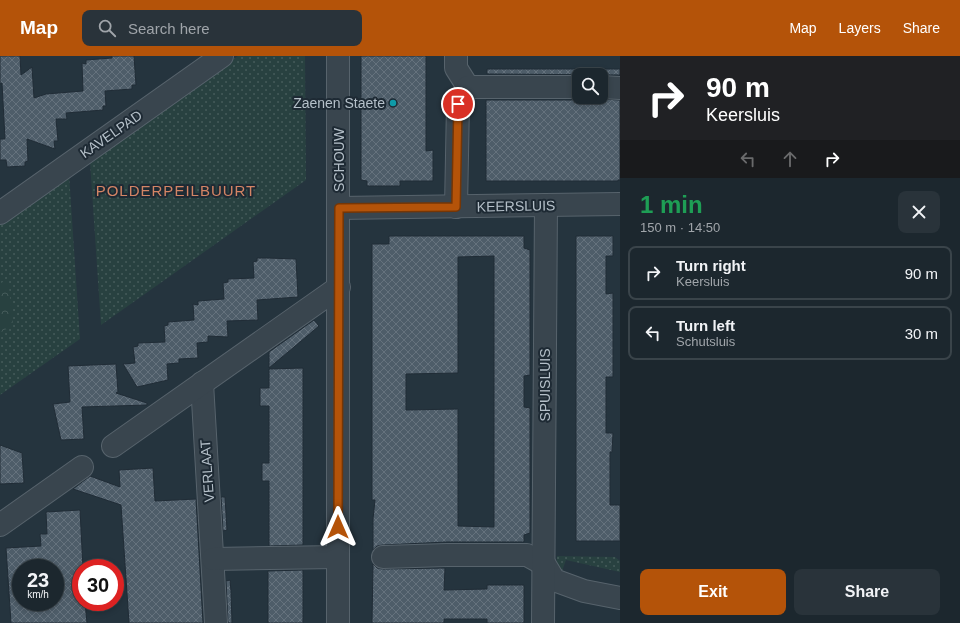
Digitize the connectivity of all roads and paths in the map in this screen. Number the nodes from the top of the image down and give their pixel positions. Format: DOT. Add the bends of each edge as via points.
graph roads {
  1 [pos="222,56"];
  2 [pos="338,56"];
  3 [pos="456,56"];
  4 [pos="468,87"];
  5 [pos="572,87"];
  6 [pos="608,88"];
  7 [pos="620,88"];
  8 [pos="620,204"];
  9 [pos="546,205"];
  10 [pos="456,207"];
  11 [pos="339,208"];
  12 [pos="0,213"];
  13 [pos="339,287"];
  14 [pos="202,383"];
  15 [pos="113,446"];
  16 [pos="82,467"];
  17 [pos="0,525"];
  18 [pos="338,557"];
  19 [pos="383,558"];
  20 [pos="213,559"];
  21 [pos="544,564"];
  22 [pos="620,598"];
  23 [pos="216,623"];
  24 [pos="338,623"];
  25 [pos="543,623"];
  1 -- 12 [label="street, KAVELPAD"];
  2 -- 11 [label="street, SCHOUW"];
  3 -- 4 [label="street" via="456,68"];
  4 -- 5 [label="street"];
  4 -- 10 [label="street" via="458,104"];
  6 -- 7 [label="street"];
  8 -- 9 [label="street, KEERSLUIS"];
  9 -- 10 [label="street, KEERSLUIS"];
  9 -- 21 [label="street, SPUISLUIS"];
  10 -- 11 [label="street, KEERSLUIS"];
  11 -- 13 [label="street, SCHOUW"];
  13 -- 14 [label="street"];
  13 -- 18 [label="street, SCHOUW"];
  14 -- 15 [label="street"];
  14 -- 20 [label="street, VERLAAT"];
  16 -- 17 [label="street"];
  18 -- 20 [label="street"];
  18 -- 24 [label="street, SCHOUW"];
  19 -- 21 [label="street" via="527,555"];
  20 -- 23 [label="street, VERLAAT"];
  21 -- 22 [label="street" via="554,580 584,591"];
  21 -- 25 [label="street, SPUISLUIS"];
}
